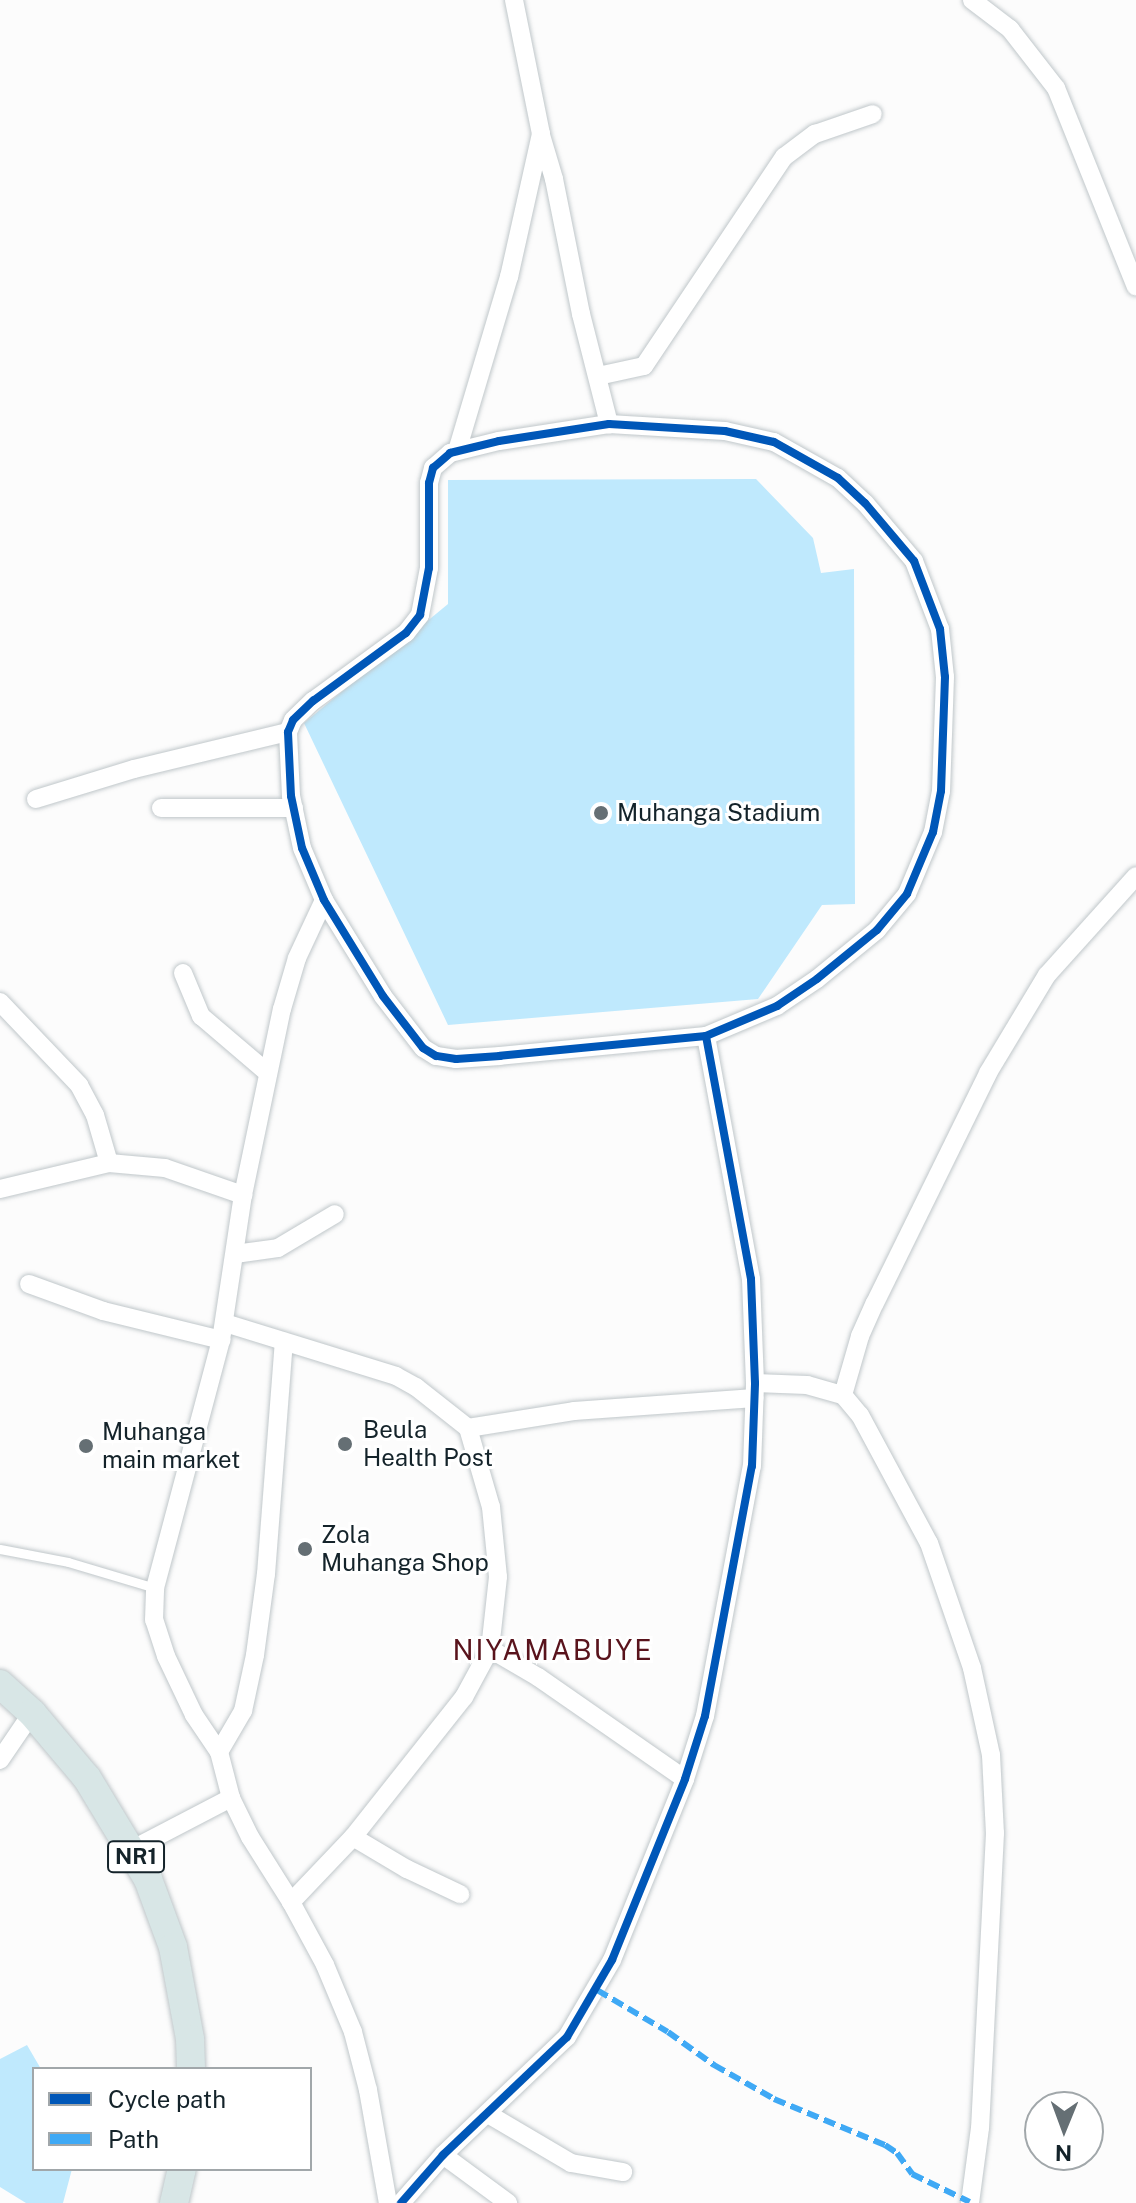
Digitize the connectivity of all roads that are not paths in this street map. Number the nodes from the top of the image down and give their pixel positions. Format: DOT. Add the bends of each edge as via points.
graph roads {
  1 [pos="514,0"];
  2 [pos="972,0"];
  3 [pos="873,114"];
  4 [pos="541,134"];
  5 [pos="1136,287"];
  6 [pos="598,376"];
  7 [pos="609,424"];
  8 [pos="457,451"];
  9 [pos="288,732"];
  10 [pos="36,799"];
  11 [pos="161,808"];
  12 [pos="294,808"];
  13 [pos="1136,876"];
  14 [pos="324,900"];
  15 [pos="183,973"];
  16 [pos="0,1002"];
  17 [pos="706,1036"];
  18 [pos="268,1073"];
  19 [pos="109,1163"];
  20 [pos="0,1189"];
  21 [pos="243,1195"];
  22 [pos="335,1214"];
  23 [pos="235,1254"];
  24 [pos="29,1284"];
  25 [pos="223,1332"];
  26 [pos="284,1342"];
  27 [pos="755,1391"];
  28 [pos="843,1395"];
  29 [pos="468,1428"];
  30 [pos="0,1549"];
  31 [pos="155,1588"];
  32 [pos="490,1649"];
  33 [pos="0,1684"];
  34 [pos="32,1713"];
  35 [pos="219,1752"];
  36 [pos="0,1760"];
  37 [pos="685,1779"];
  38 [pos="231,1798"];
  39 [pos="353,1837"];
  40 [pos="131,1850"];
  41 [pos="460,1894"];
  42 [pos="291,1902"];
  43 [pos="191,2067"];
  44 [pos="488,2114"];
  45 [pos="443,2155"];
  46 [pos="182,2171"];
  47 [pos="623,2172"];
  48 [pos="174,2203"];
  49 [pos="388,2203"];
  50 [pos="401,2203"];
  51 [pos="508,2203"];
  52 [pos="970,2203"];
  1 -- 4 [label="street"];
  2 -- 5 [label="street" via="1010,29 1056,88"];
  3 -- 6 [label="street" via="815,134 784,157 644,366"];
  4 -- 6 [label="street"];
  4 -- 8 [label="street" via="509,277"];
  6 -- 7 [label="street"];
  7 -- 8 [label="street"];
  7 -- 17 [label="street" via="725,431 774,442 812,461 865,503 914,561 940,629 945,677 941,791 933,832 907,894 877,930 817,979 777,1006"];
  8 -- 9 [label="street" via="433,468 429,483 429,568 420,615 406,633 313,701"];
  9 -- 10 [label="street"];
  9 -- 12 [label="street"];
  11 -- 12 [label="street"];
  12 -- 14 [label="street" via="302,848"];
  13 -- 28 [label="street" via="1047,975 988,1073 860,1336"];
  14 -- 17 [label="street" via="383,996 423,1048 436,1056 500,1056"];
  14 -- 18 [label="street" via="297,958"];
  15 -- 18 [label="street" via="201,1016"];
  16 -- 19 [label="street" via="79,1085 95,1115"];
  17 -- 27 [label="street" via="751,1279"];
  18 -- 21 [label="street"];
  19 -- 20 [label="street"];
  19 -- 21 [label="street" via="165,1168"];
  21 -- 23 [label="street"];
  22 -- 23 [label="street" via="278,1248"];
  23 -- 25 [label="street"];
  24 -- 25 [label="street" via="103,1311"];
  25 -- 26 [label="street"];
  25 -- 31 [label="street"];
  26 -- 29 [label="street" via="396,1376"];
  26 -- 35 [label="street" via="255,1655 243,1711"];
  27 -- 28 [label="street" via="807,1385"];
  27 -- 29 [label="street"];
  27 -- 37 [label="street" via="752,1466 723,1632"];
  28 -- 52 [label="street" via="879,1446 929,1543 972,1668 991,1755 995,1867 980,2128"];
  29 -- 32 [label="street" via="496,1539 498,1577"];
  30 -- 31 [label="lane"];
  31 -- 35 [label="street" via="154,1620 166,1656 194,1715"];
  32 -- 37 [label="street"];
  32 -- 39 [label="street" via="464,1697"];
  33 -- 34 [label="highway, NR1"];
  34 -- 36 [label="street"];
  34 -- 40 [label="highway, NR1" via="87,1778"];
  35 -- 38 [label="street"];
  37 -- 44 [label="street" via="597,1990 567,2037"];
  38 -- 40 [label="street"];
  38 -- 42 [label="street"];
  39 -- 41 [label="street"];
  39 -- 42 [label="street"];
  40 -- 43 [label="highway, NR1" via="148,1879 173,1947 185,2000"];
  42 -- 49 [label="street" via="353,2032"];
  44 -- 45 [label="street"];
  44 -- 47 [label="street" via="571,2163"];
  45 -- 50 [label="street"];
  45 -- 51 [label="street"];
  46 -- 48 [label="highway"];
}
